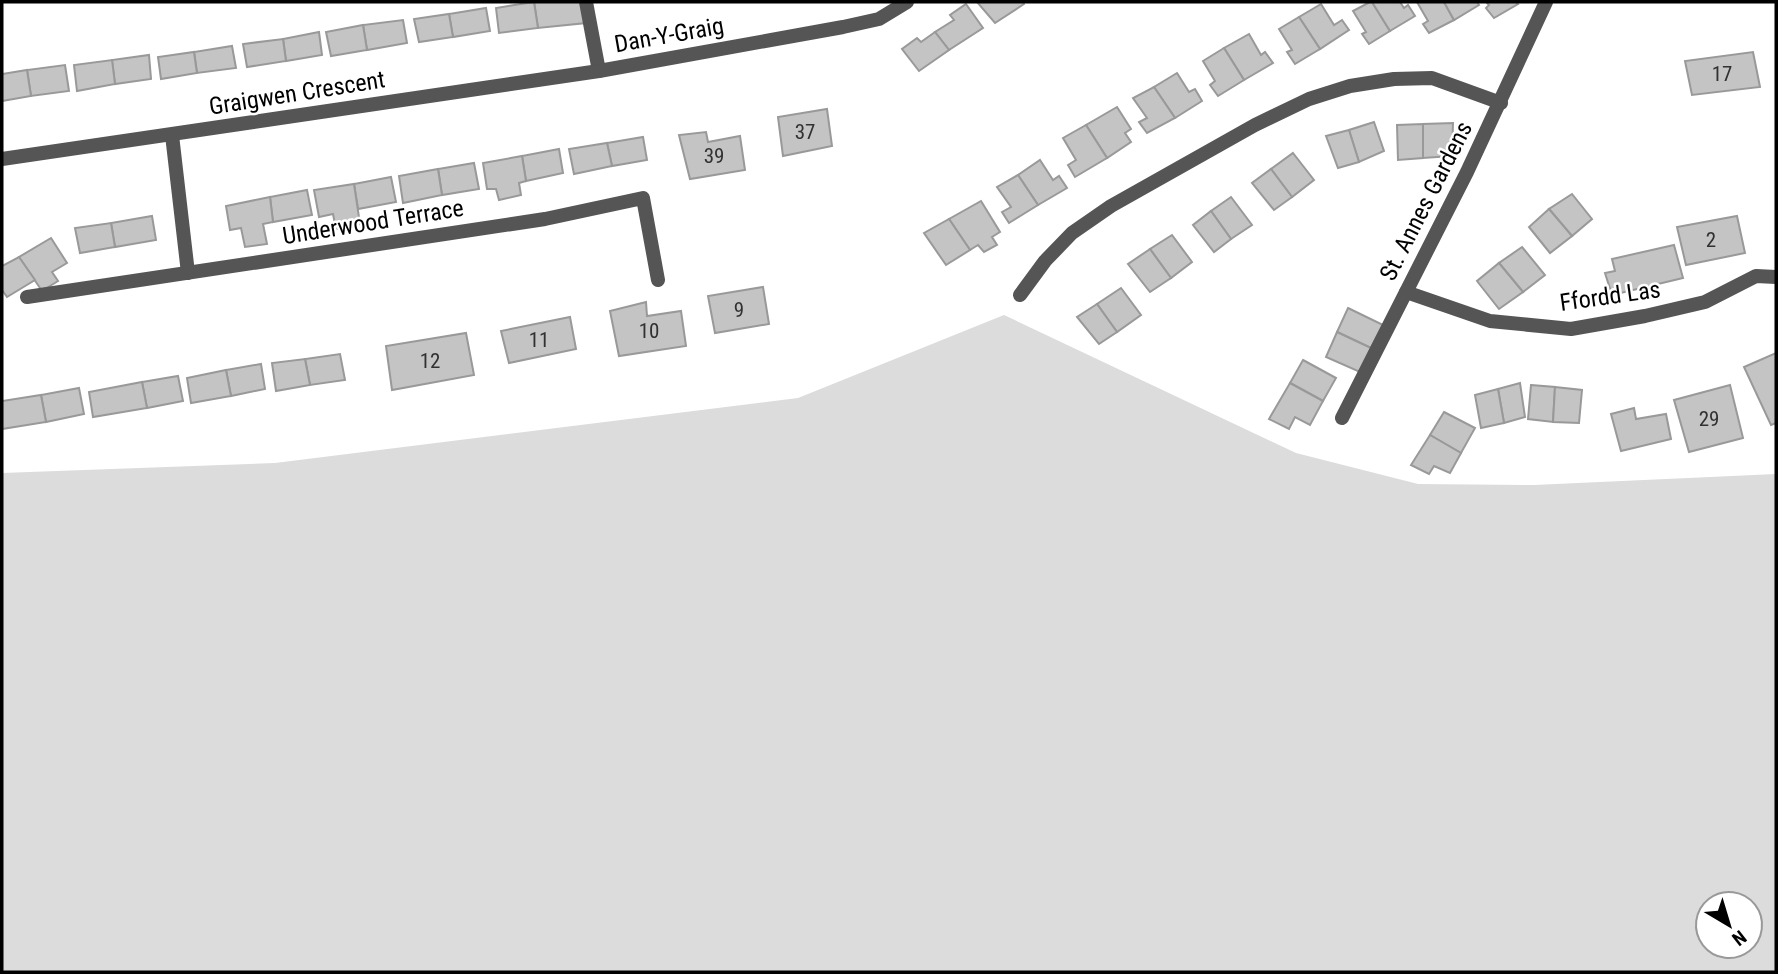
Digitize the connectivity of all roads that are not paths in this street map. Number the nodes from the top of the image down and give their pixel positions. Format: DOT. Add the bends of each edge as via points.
graph roads {
  1 [pos="586,2"];
  2 [pos="907,2"];
  3 [pos="1546,2"];
  4 [pos="599,71"];
  5 [pos="1501,103"];
  6 [pos="172,135"];
  7 [pos="2,159"];
  8 [pos="188,273"];
  9 [pos="1776,277"];
  10 [pos="658,280"];
  11 [pos="1406,292"];
  12 [pos="1020,295"];
  13 [pos="27,298"];
  14 [pos="1342,418"];
  1 -- 4 [label="street"];
  2 -- 4 [label="street, Dan-Y-Graig" via="879,19"];
  3 -- 5 [label="street, St. Annes Gardens"];
  4 -- 6 [label="street, Graigwen Crescent"];
  5 -- 11 [label="street, St. Annes Gardens"];
  5 -- 12 [label="street" via="1432,78 1350,86 1309,99 1111,206 1072,233"];
  6 -- 7 [label="street, Graigwen Crescent"];
  6 -- 8 [label="street"];
  8 -- 10 [label="street, Underwood Terrace" via="545,219 643,198"];
  8 -- 13 [label="street, Underwood Terrace"];
  9 -- 11 [label="street, Ffordd Las" via="1755,276 1705,302 1571,330 1490,321"];
  11 -- 14 [label="street, St. Annes Gardens"];
}
